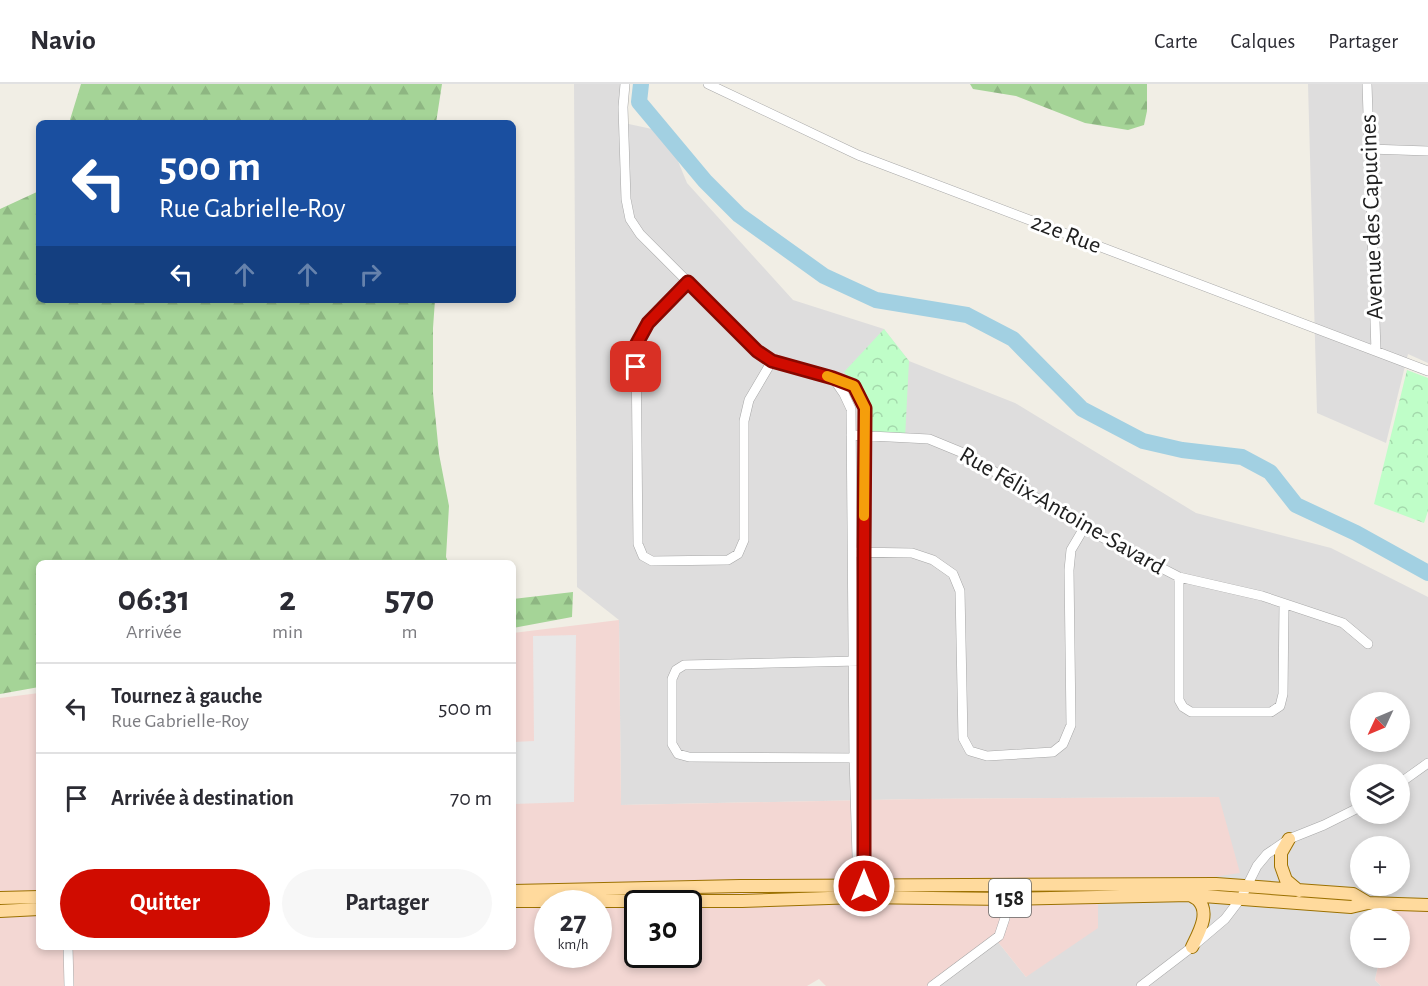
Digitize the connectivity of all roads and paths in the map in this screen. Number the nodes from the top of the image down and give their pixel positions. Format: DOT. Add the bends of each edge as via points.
graph roads {
  1 [pos="625,84"];
  2 [pos="708,84"];
  3 [pos="1367,84"];
  4 [pos="1369,149"];
  5 [pos="1428,151"];
  6 [pos="688,282"];
  7 [pos="1376,351"];
  8 [pos="772,361"];
  9 [pos="1428,371"];
  10 [pos="833,378"];
  11 [pos="851,435"];
  12 [pos="865,436"];
  13 [pos="1083,528"];
  14 [pos="853,552"];
  15 [pos="864,552"];
  16 [pos="1179,577"];
  17 [pos="1284,604"];
  18 [pos="1368,644"];
  19 [pos="853,661"];
  20 [pos="864,661"];
  21 [pos="859,758"];
  22 [pos="1428,763"];
  23 [pos="1410,776"];
  24 [pos="1350,812"];
  25 [pos="1289,839"];
  26 [pos="1004,884"];
  27 [pos="1247,886"];
  28 [pos="516,891"];
  29 [pos="861,891"];
  30 [pos="1299,891"];
  31 [pos="1190,895"];
  32 [pos="36,897"];
  33 [pos="0,898"];
  34 [pos="1005,898"];
  35 [pos="1241,898"];
  36 [pos="516,902"];
  37 [pos="1368,903"];
  38 [pos="1428,905"];
  39 [pos="36,909"];
  40 [pos="0,911"];
  41 [pos="1192,947"];
  42 [pos="68,950"];
  43 [pos="69,986"];
  44 [pos="932,986"];
  45 [pos="1141,986"];
  1 -- 6 [label="street" via="626,199 630,219"];
  2 -- 7 [label="street, 22e Rue" via="858,155"];
  3 -- 4 [label="street, Avenue des Capucines"];
  4 -- 5 [label="street"];
  4 -- 7 [label="street, Avenue des Capucines"];
  6 -- 8 [label="street"];
  6 -- 8 [label="street" via="648,323 636,345 638,544 643,556 652,561 728,560 738,554 744,540 744,421 749,400"];
  7 -- 9 [label="street, 22e Rue"];
  8 -- 10 [label="street"];
  10 -- 11 [label="street" via="851,409"];
  10 -- 12 [label="street" via="854,386 865,408"];
  11 -- 12 [label="street, Rue Félix-Antoine-Savard"];
  11 -- 14 [label="street"];
  12 -- 13 [label="street, Rue Félix-Antoine-Savard" via="929,439 968,455"];
  12 -- 15 [label="street"];
  13 -- 15 [label="street" via="1071,550 1069,570 1071,725 1063,744 1053,752 987,756 970,751 963,738 960,591 953,574 933,560 912,553"];
  13 -- 16 [label="street, Rue Félix-Antoine-Savard"];
  14 -- 15 [label="street"];
  14 -- 19 [label="street"];
  15 -- 20 [label="street"];
  16 -- 17 [label="street, Rue Félix-Antoine-Savard"];
  16 -- 17 [label="street" via="1179,700 1191,712 1271,712 1280,706"];
  17 -- 18 [label="street, Rue Félix-Antoine-Savard" via="1343,623"];
  19 -- 20 [label="street"];
  19 -- 21 [label="street"];
  19 -- 21 [label="street" via="684,665 672,679 672,744 678,754 689,757"];
  20 -- 21 [label="street"];
  21 -- 29 [label="street"];
  22 -- 23 [label="street"];
  24 -- 25 [label="street"];
  25 -- 27 [label="street" via="1266,854"];
  25 -- 30 [label="main road" via="1281,853 1281,866 1286,880"];
  26 -- 27 [label="main road, 158"];
  26 -- 29 [label="main road, 158"];
  26 -- 34 [label="street"];
  27 -- 30 [label="main road, 158"];
  27 -- 35 [label="street"];
  28 -- 29 [label="main road, 158" via="728,886"];
  29 -- 34 [label="main road, 158"];
  29 -- 36 [label="main road, 158" via="742,901"];
  30 -- 37 [label="main road, 158" via="1353,894"];
  31 -- 34 [label="main road, 158"];
  31 -- 35 [label="main road, 158"];
  31 -- 41 [label="main road" via="1199,901 1203,911 1203,925"];
  32 -- 33 [label="main road"];
  34 -- 44 [label="street" via="1005,918 999,936"];
  35 -- 37 [label="main road, 158" via="1351,907"];
  35 -- 41 [label="street" via="1225,919"];
  37 -- 38 [label="main road, 158"];
  39 -- 40 [label="main road"];
  41 -- 45 [label="street"];
  42 -- 43 [label="street"];
}
